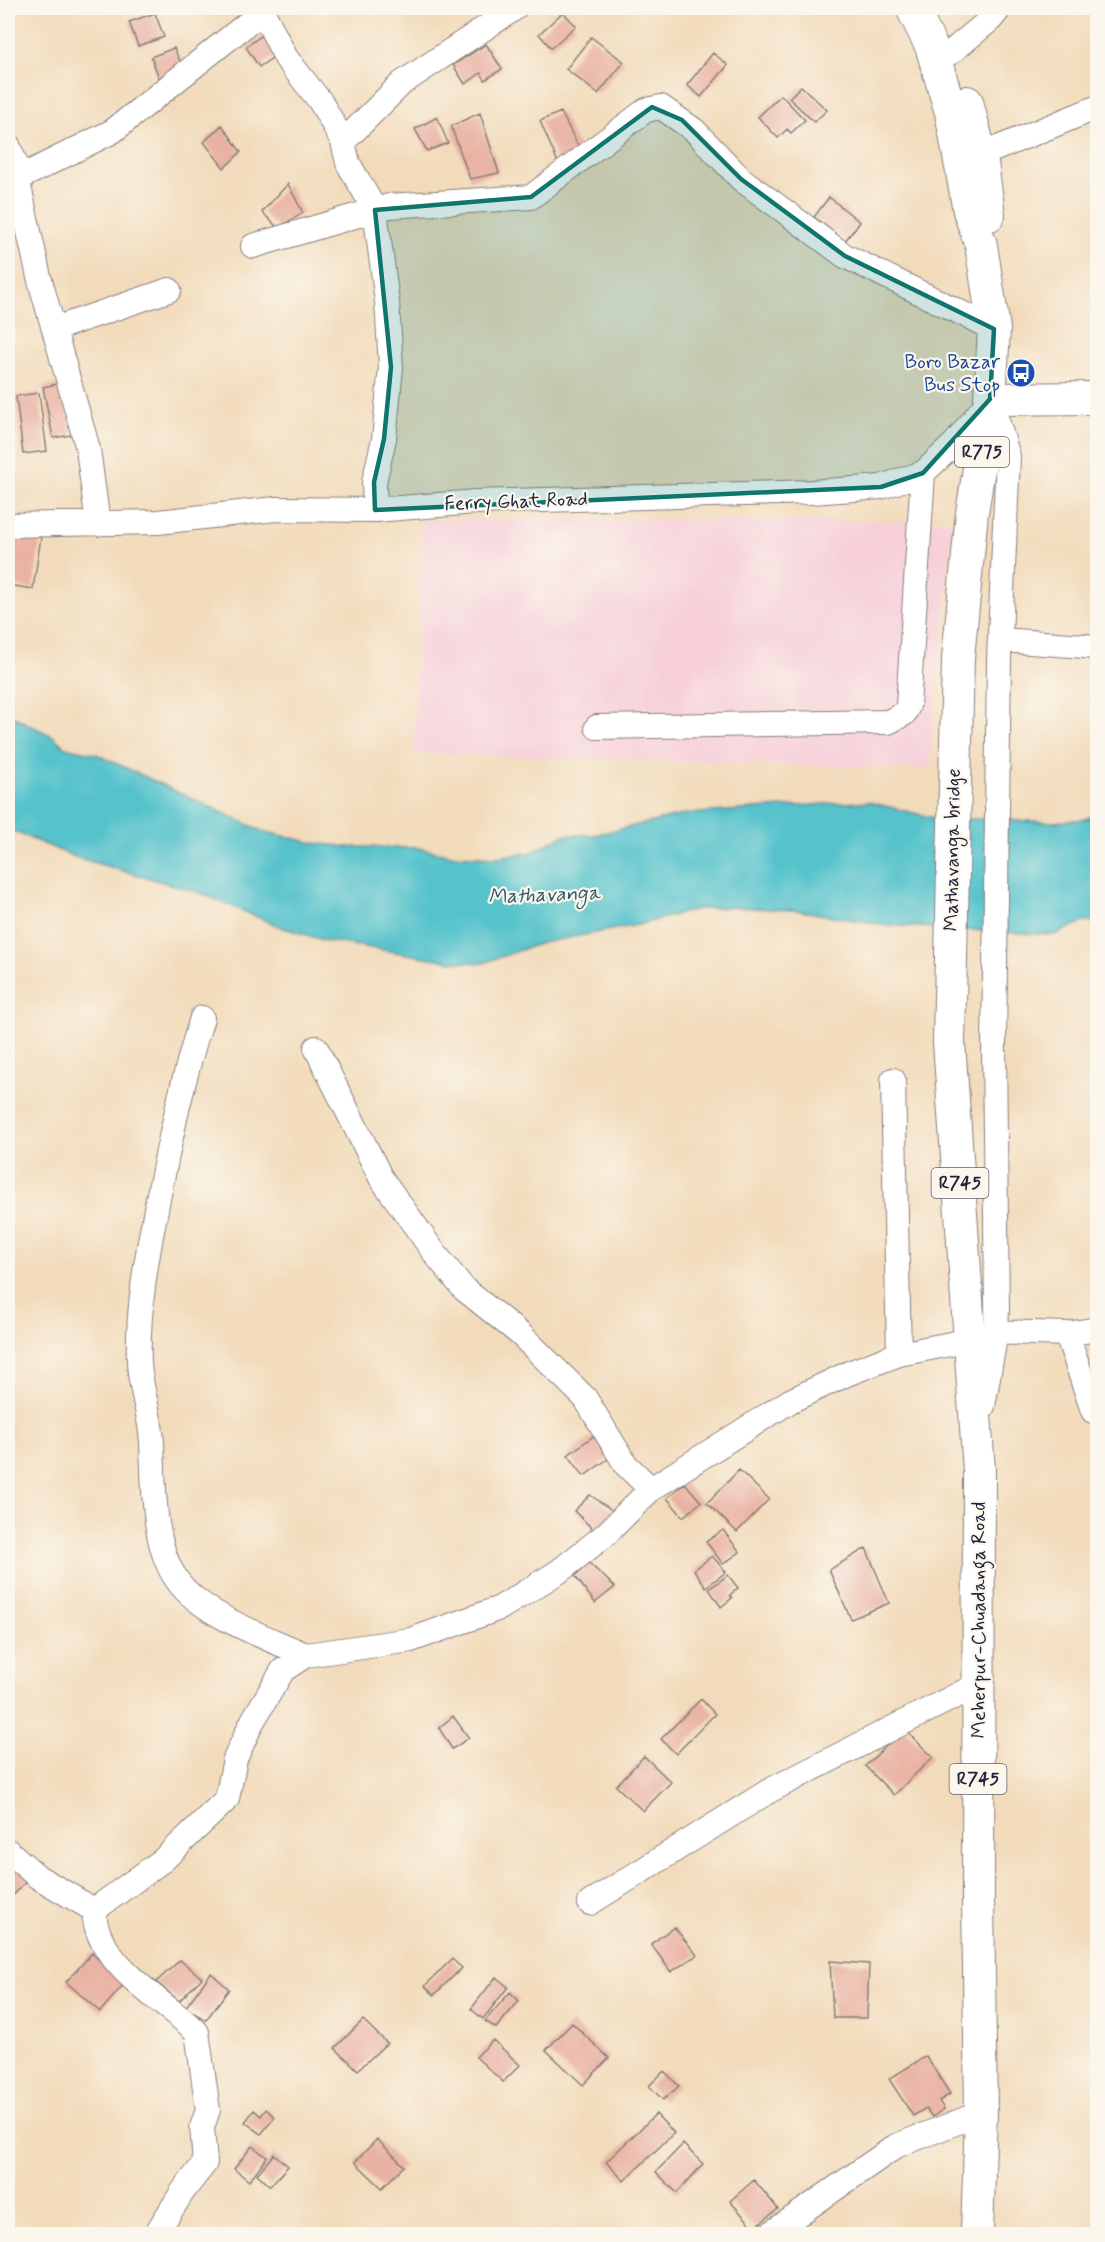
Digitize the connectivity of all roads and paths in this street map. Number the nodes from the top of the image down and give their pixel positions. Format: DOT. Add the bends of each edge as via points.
graph roads {
  1 [pos="515,8"];
  2 [pos="912,8"];
  3 [pos="933,8"];
  4 [pos="1000,8"];
  5 [pos="262,9"];
  6 [pos="950,53"];
  7 [pos="1098,107"];
  8 [pos="343,142"];
  9 [pos="8,146"];
  10 [pos="969,160"];
  11 [pos="21,177"];
  12 [pos="375,210"];
  13 [pos="253,246"];
  14 [pos="169,290"];
  15 [pos="994,328"];
  16 [pos="54,329"];
  17 [pos="1098,398"];
  18 [pos="990,399"];
  19 [pos="923,473"];
  20 [pos="375,510"];
  21 [pos="8,525"];
  22 [pos="98,525"];
  23 [pos="1098,647"];
  24 [pos="1000,649"];
  25 [pos="597,728"];
  26 [pos="201,1018"];
  27 [pos="949,1042"];
  28 [pos="316,1048"];
  29 [pos="893,1080"];
  30 [pos="1098,1329"];
  31 [pos="1067,1334"];
  32 [pos="983,1336"];
  33 [pos="899,1354"];
  34 [pos="1094,1411"];
  35 [pos="651,1489"];
  36 [pos="306,1655"];
  37 [pos="979,1684"];
  38 [pos="8,1851"];
  39 [pos="590,1903"];
  40 [pos="94,1910"];
  41 [pos="981,2113"];
  42 [pos="156,2235"];
  43 [pos="770,2235"];
  44 [pos="977,2235"];
  1 -- 8 [label="street" via="402,83"];
  2 -- 10 [label="main road, R775" via="936,60"];
  3 -- 6 [label="main road, R775"];
  4 -- 6 [label="street"];
  5 -- 8 [label="street" via="286,58 320,101"];
  5 -- 11 [label="street" via="113,131"];
  6 -- 10 [label="main road, R775" via="968,105"];
  7 -- 10 [label="street"];
  8 -- 12 [label="street" via="348,163"];
  9 -- 11 [label="street"];
  10 -- 15 [label="main road, R775" via="969,211 981,245"];
  11 -- 16 [label="street" via="18,182"];
  12 -- 13 [label="street"];
  12 -- 15 [label="street" via="531,197 646,110 661,107 694,130 741,179 845,256"];
  12 -- 20 [label="street" via="391,368 384,439 374,482"];
  14 -- 16 [label="street"];
  15 -- 18 [label="main road, R775"];
  16 -- 22 [label="street" via="88,449"];
  17 -- 18 [label="main road"];
  18 -- 19 [label="street, Ferry Ghat Road" via="955,443"];
  18 -- 24 [label="street" via="1008,456"];
  18 -- 27 [label="main road, Mathavanga bridge / R775" via="972,513 958,658"];
  19 -- 20 [label="street, Ferry Ghat Road" via="881,487 812,492 476,502"];
  19 -- 25 [label="street" via="909,706 904,714 888,722"];
  20 -- 22 [label="street, Ferry Ghat Road" via="276,509"];
  21 -- 22 [label="street, Ferry Ghat Road"];
  23 -- 24 [label="street"];
  24 -- 32 [label="street" via="994,1048"];
  26 -- 36 [label="street" via="177,1106 148,1251 139,1324 139,1364 152,1440 157,1520 177,1581 196,1599"];
  27 -- 32 [label="main road, Meherpur-Chuadanga Road / R745"];
  28 -- 35 [label="street" via="381,1179 436,1255 464,1289 520,1334 585,1398 626,1465"];
  29 -- 33 [label="street"];
  30 -- 31 [label="street"];
  31 -- 32 [label="street"];
  31 -- 34 [label="street"];
  32 -- 33 [label="street"];
  32 -- 37 [label="main road, Meherpur-Chuadanga Road / R745" via="977,1440"];
  33 -- 35 [label="street" via="790,1401"];
  35 -- 36 [label="street" via="605,1535 566,1566 500,1608 411,1640"];
  36 -- 40 [label="street" via="283,1670 252,1722 235,1759 227,1799 163,1860"];
  37 -- 39 [label="street" via="769,1791"];
  37 -- 41 [label="main road, Meherpur-Chuadanga Road / R745"];
  38 -- 40 [label="street" via="38,1877"];
  40 -- 42 [label="street" via="94,1927 108,1953 197,2032 208,2110 202,2127 205,2163"];
  41 -- 43 [label="street" via="896,2146"];
  41 -- 44 [label="main road, Meherpur-Chuadanga Road / R745"];
}
